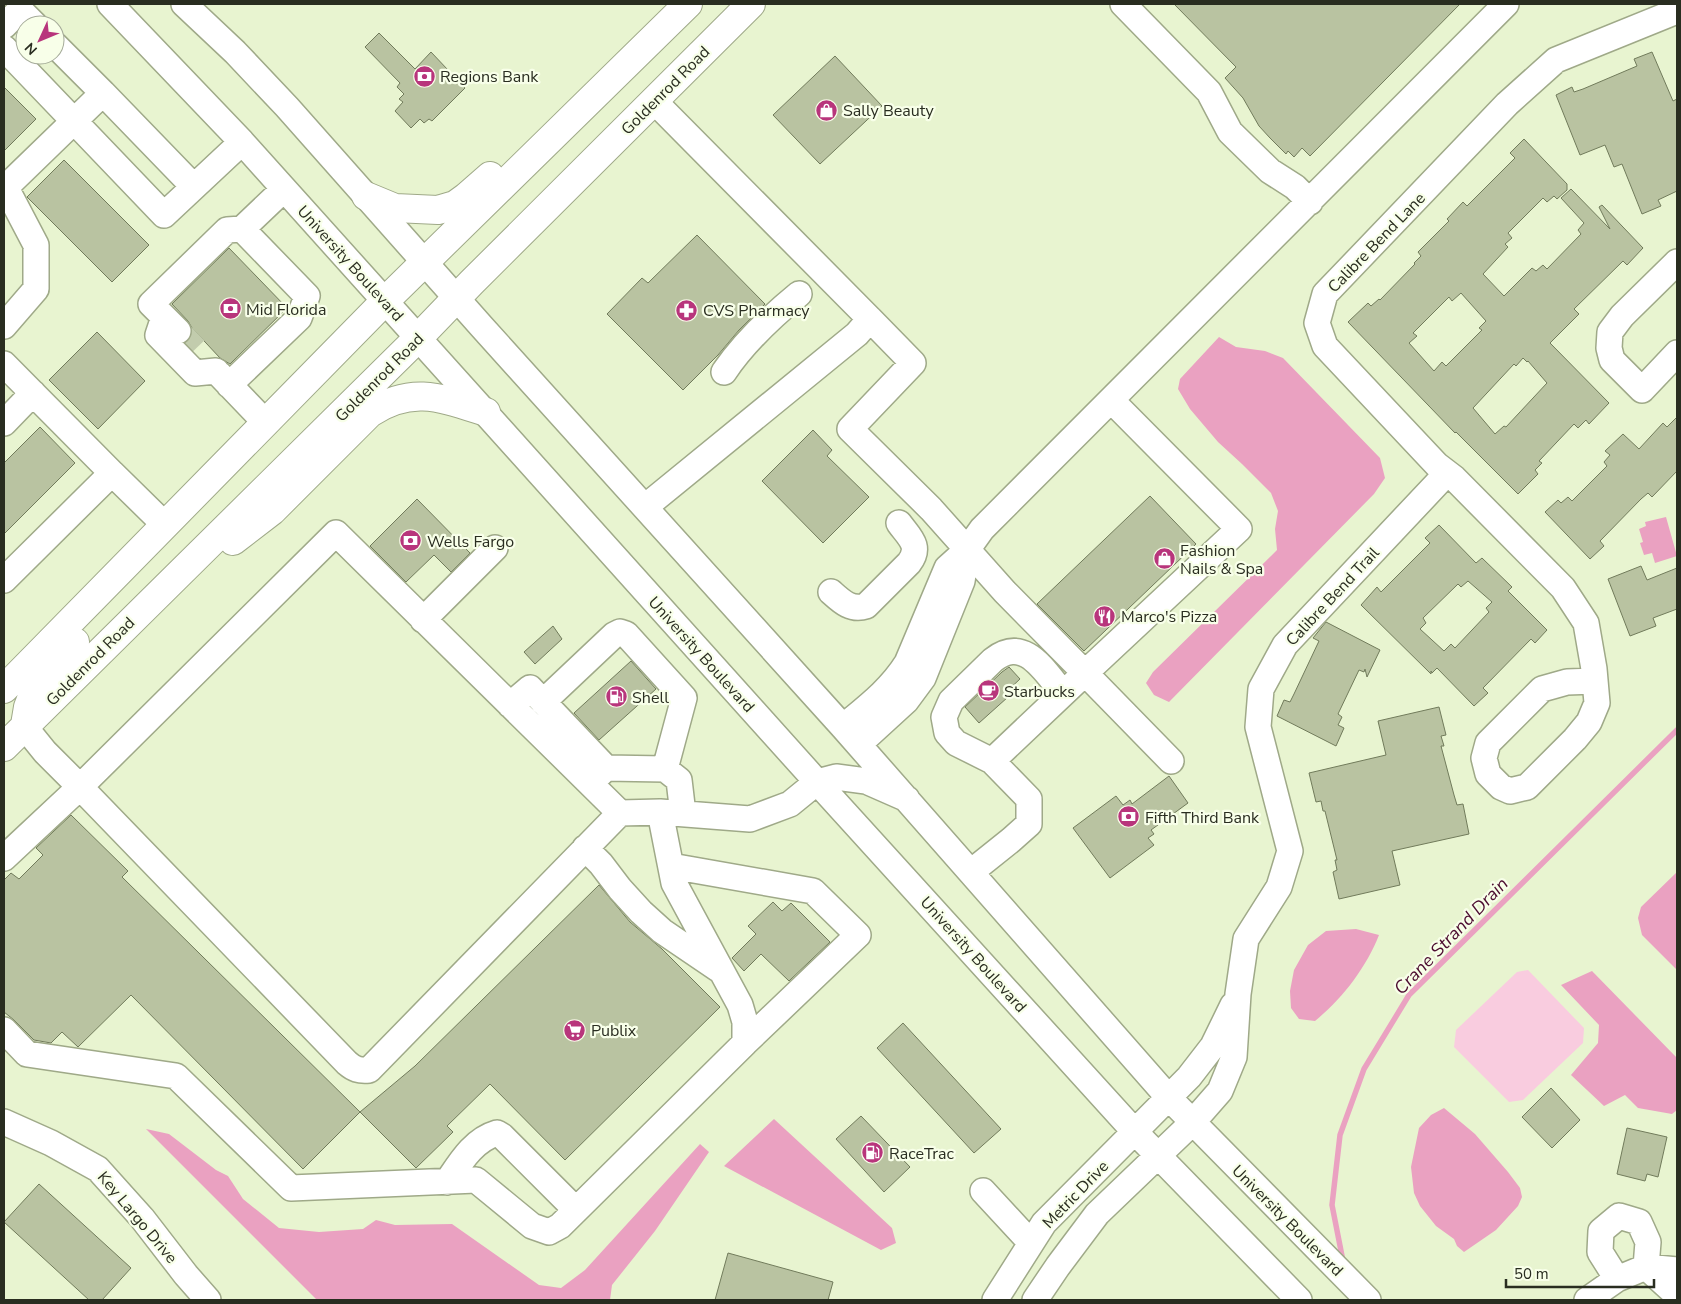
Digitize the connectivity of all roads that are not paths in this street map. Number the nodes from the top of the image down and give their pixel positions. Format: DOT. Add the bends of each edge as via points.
graph roads {
  1 [pos="110,4"];
  2 [pos="184,4"];
  3 [pos="688,4"];
  4 [pos="751,4"];
  5 [pos="1123,4"];
  6 [pos="1506,4"];
  7 [pos="1677,11"];
  8 [pos="15,15"];
  9 [pos="15,15"];
  10 [pos="25,15"];
  11 [pos="4,26"];
  12 [pos="4,48"];
  13 [pos="65,55"];
  14 [pos="601,90"];
  15 [pos="103,93"];
  16 [pos="654,101"];
  17 [pos="75,122"];
  18 [pos="242,142"];
  19 [pos="5,186"];
  20 [pos="194,188"];
  21 [pos="284,189"];
  22 [pos="366,196"];
  23 [pos="1310,202"];
  24 [pos="242,229"];
  25 [pos="1677,262"];
  26 [pos="426,263"];
  27 [pos="799,294"];
  28 [pos="456,298"];
  29 [pos="385,301"];
  30 [pos="870,319"];
  31 [pos="4,326"];
  32 [pos="419,337"];
  33 [pos="1677,353"];
  34 [pos="4,364"];
  35 [pos="216,371"];
  36 [pos="724,372"];
  37 [pos="33,393"];
  38 [pos="1111,400"];
  39 [pos="486,412"];
  40 [pos="266,422"];
  41 [pos="4,423"];
  42 [pos="112,473"];
  43 [pos="1447,473"];
  44 [pos="645,506"];
  45 [pos="898,524"];
  46 [pos="159,531"];
  47 [pos="495,548"];
  48 [pos="967,550"];
  49 [pos="4,580"];
  50 [pos="831,592"];
  51 [pos="139,613"];
  52 [pos="423,620"];
  53 [pos="1085,672"];
  54 [pos="1595,681"];
  55 [pos="4,689"];
  56 [pos="1063,693"];
  57 [pos="543,702"];
  58 [pos="510,705"];
  59 [pos="24,726"];
  60 [pos="851,736"];
  61 [pos="4,747"];
  62 [pos="992,761"];
  63 [pos="1171,761"];
  64 [pos="664,770"];
  65 [pos="598,776"];
  66 [pos="817,782"];
  67 [pos="80,787"];
  68 [pos="907,799"];
  69 [pos="620,813"];
  70 [pos="671,813"];
  71 [pos="585,848"];
  72 [pos="4,858"];
  73 [pos="671,866"];
  74 [pos="970,872"];
  75 [pos="722,972"];
  76 [pos="1238,994"];
  77 [pos="4,1030"];
  78 [pos="745,1043"];
  79 [pos="1169,1098"];
  80 [pos="4,1122"];
  81 [pos="1192,1123"];
  82 [pos="1135,1132"];
  83 [pos="1158,1156"];
  84 [pos="447,1182"];
  85 [pos="983,1190"];
  86 [pos="576,1210"];
  87 [pos="1031,1243"];
  88 [pos="1646,1267"];
  89 [pos="1677,1270"];
  90 [pos="1612,1290"];
  91 [pos="1677,1295"];
  92 [pos="208,1300"];
  93 [pos="995,1300"];
  94 [pos="1035,1300"];
  95 [pos="1298,1300"];
  96 [pos="1368,1300"];
  97 [pos="1587,1300"];
  1 -- 18 [label="street, University Boulevard"];
  2 -- 22 [label="street, University Boulevard" via="235,52"];
  3 -- 14 [label="main road"];
  4 -- 16 [label="main road, Goldenrod Road"];
  5 -- 23 [label="street" via="1209,92 1230,132 1270,171 1295,187"];
  6 -- 23 [label="street"];
  7 -- 43 [label="street, Calibre Bend Lane" via="1556,60 1507,104 1325,294 1317,323 1325,346"];
  8 -- 10 [label="street" via="20,10"];
  9 -- 11 [label="street"];
  12 -- 17 [label="street"];
  13 -- 15 [label="street"];
  14 -- 22 [label="main road" via="549,122 455,205 438,210 395,208"];
  14 -- 26 [label="main road"];
  15 -- 17 [label="street"];
  15 -- 20 [label="street"];
  16 -- 28 [label="main road, Goldenrod Road"];
  16 -- 30 [label="street"];
  17 -- 19 [label="street"];
  17 -- 20 [label="street" via="164,215"];
  18 -- 20 [label="street"];
  18 -- 21 [label="street, University Boulevard"];
  19 -- 31 [label="street" via="36,245 36,290"];
  21 -- 24 [label="street"];
  21 -- 29 [label="street, University Boulevard"];
  22 -- 26 [label="street, University Boulevard"];
  23 -- 38 [label="street"];
  24 -- 35 [label="street" via="307,296 299,318"];
  24 -- 35 [label="street" via="227,230 164,317 158,335 195,373"];
  25 -- 33 [label="street" via="1622,316 1610,332 1609,348 1612,360 1642,390"];
  26 -- 28 [label="street, University Boulevard"];
  26 -- 29 [label="main road"];
  27 -- 36 [label="street" via="737,352"];
  28 -- 32 [label="main road, Goldenrod Road"];
  28 -- 44 [label="street, University Boulevard"];
  29 -- 32 [label="street, University Boulevard"];
  29 -- 40 [label="main road"];
  30 -- 44 [label="street" via="857,334"];
  30 -- 48 [label="street" via="914,363 850,429 931,509"];
  32 -- 39 [label="street, University Boulevard"];
  32 -- 51 [label="main road, Goldenrod Road"];
  34 -- 37 [label="street"];
  35 -- 40 [label="street"];
  37 -- 41 [label="street"];
  37 -- 42 [label="street"];
  38 -- 48 [label="street" via="982,529"];
  38 -- 53 [label="street" via="1239,528"];
  39 -- 51 [label="main road" via="441,398 414,395 385,403 370,413 272,511"];
  39 -- 66 [label="street, University Boulevard"];
  40 -- 46 [label="main road"];
  42 -- 46 [label="street"];
  42 -- 49 [label="street"];
  43 -- 54 [label="street, Calibre Bend Lane" via="1564,588 1586,624"];
  43 -- 76 [label="street, Calibre Bend Trail" via="1284,645 1261,689 1258,728 1290,851 1279,887 1246,939"];
  44 -- 60 [label="street, University Boulevard"];
  45 -- 50 [label="street" via="914,543 909,563 866,606 848,606"];
  46 -- 55 [label="main road"];
  46 -- 59 [label="main road" via="138,574 127,588 37,684"];
  47 -- 52 [label="street"];
  48 -- 53 [label="street"];
  48 -- 60 [label="street" via="962,581 923,678 906,701"];
  51 -- 59 [label="main road, Goldenrod Road"];
  52 -- 58 [label="street"];
  52 -- 67 [label="street" via="336,533"];
  53 -- 56 [label="street"];
  53 -- 63 [label="street"];
  54 -- 54 [label="street, Calibre Bend Lane" via="1598,702 1576,739 1526,787 1510,791 1500,787 1488,774 1484,758 1488,743 1542,689 1567,682"];
  56 -- 62 [label="street"];
  56 -- 62 [label="street" via="1027,653 1006,652 986,666 951,701 944,717 952,739"];
  57 -- 58 [label="street" via="530,688"];
  57 -- 64 [label="street" via="614,635 626,634 684,698"];
  57 -- 65 [label="street"];
  58 -- 65 [label="street"];
  59 -- 61 [label="main road, Goldenrod Road"];
  59 -- 67 [label="street"];
  60 -- 68 [label="street, University Boulevard"];
  62 -- 74 [label="street" via="1029,799 1029,824"];
  64 -- 65 [label="street"];
  64 -- 70 [label="street" via="680,780"];
  65 -- 69 [label="street"];
  66 -- 68 [label="street" via="836,777 866,781"];
  66 -- 70 [label="street" via="790,804 750,820"];
  66 -- 82 [label="street, University Boulevard"];
  67 -- 71 [label="street" via="340,1057 354,1069 362,1071 369,1070"];
  67 -- 72 [label="street"];
  68 -- 74 [label="street, University Boulevard"];
  69 -- 70 [label="street"];
  69 -- 71 [label="street"];
  70 -- 73 [label="street"];
  71 -- 75 [label="street" via="641,912 662,931"];
  73 -- 75 [label="street" via="674,883"];
  73 -- 78 [label="street" via="813,891 858,935"];
  74 -- 79 [label="street, University Boulevard"];
  75 -- 78 [label="street" via="740,1005 745,1022"];
  76 -- 79 [label="street, Calibre Bend Trail" via="1213,1046"];
  76 -- 81 [label="street, Calibre Bend Trail" via="1234,1057 1220,1091"];
  77 -- 84 [label="street" via="27,1054 176,1076 291,1188"];
  78 -- 86 [label="street"];
  79 -- 81 [label="street, University Boulevard"];
  79 -- 82 [label="street, Metric Drive"];
  80 -- 92 [label="street, Key Largo Drive" via="98,1169"];
  81 -- 83 [label="street, Metric Drive"];
  81 -- 96 [label="street, University Boulevard"];
  82 -- 83 [label="street, University Boulevard"];
  82 -- 87 [label="street, Metric Drive" via="1044,1223"];
  83 -- 94 [label="street, Metric Drive" via="1096,1214"];
  83 -- 95 [label="street, University Boulevard"];
  84 -- 86 [label="street" via="476,1180 532,1226 549,1232"];
  84 -- 86 [label="street" via="477,1143 497,1133"];
  85 -- 87 [label="street"];
  87 -- 93 [label="street, Metric Drive"];
  88 -- 89 [label="street"];
  88 -- 90 [label="street"];
  88 -- 90 [label="street" via="1648,1242 1639,1222 1619,1216 1601,1231 1600,1252"];
  88 -- 91 [label="street"];
  90 -- 97 [label="street"];
}
